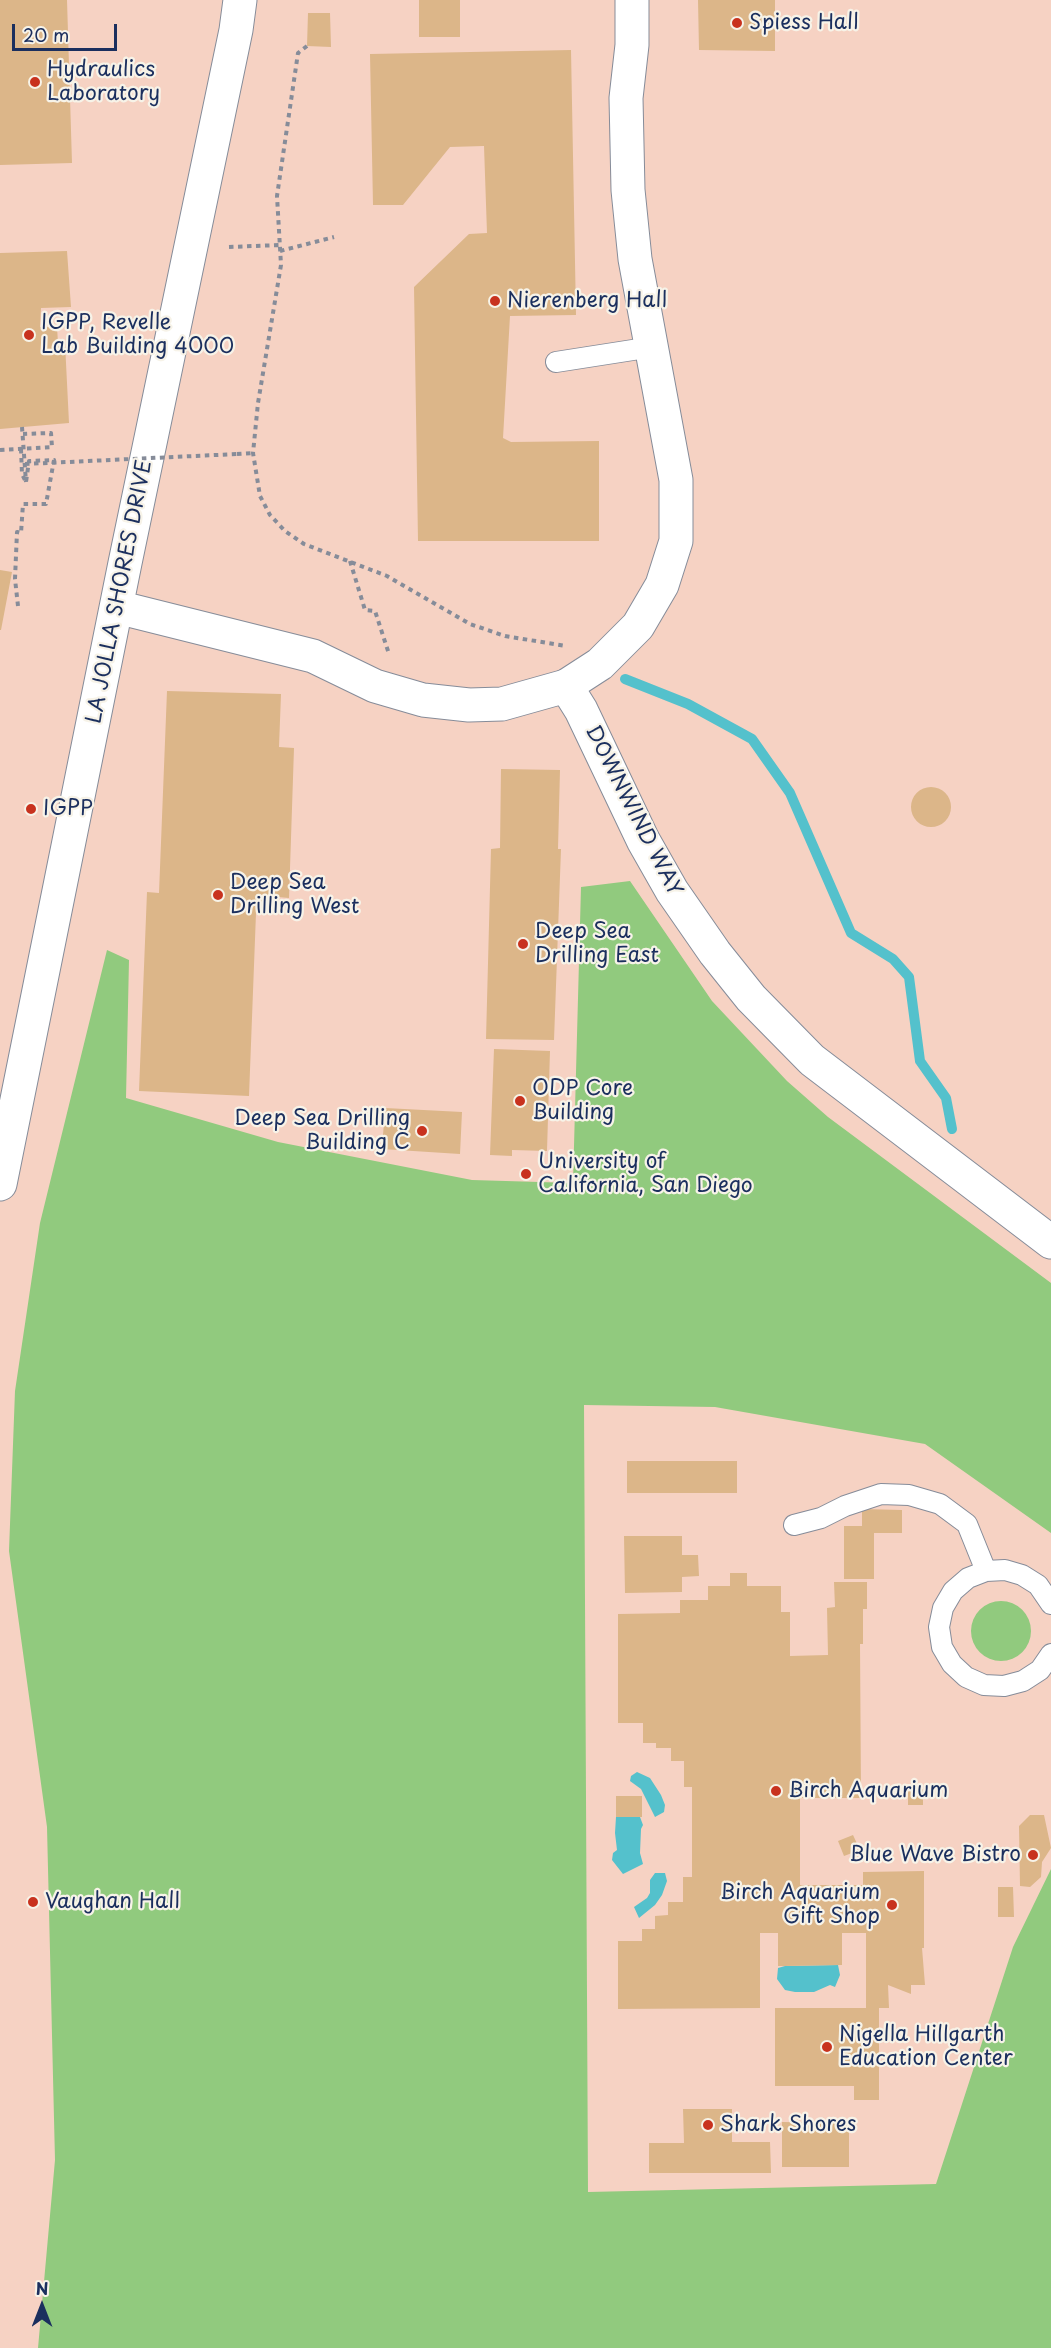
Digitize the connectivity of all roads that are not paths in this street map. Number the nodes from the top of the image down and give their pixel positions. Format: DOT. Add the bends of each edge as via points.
graph roads {
  1 [pos="240,0"];
  2 [pos="632,0"];
  3 [pos="652,347"];
  4 [pos="556,362"];
  5 [pos="117,607"];
  6 [pos="566,686"];
  7 [pos="0,1184"];
  8 [pos="1051,1242"];
  9 [pos="794,1525"];
  10 [pos="986,1571"];
  11 [pos="1051,1604"];
  12 [pos="1051,1654"];
  1 -- 5 [label="street, LA JOLLA SHORES DRIVE"];
  2 -- 3 [label="street" via="626,98 628,189 635,259"];
  3 -- 4 [label="lane"];
  3 -- 6 [label="street" via="676,480 676,541 662,585 638,626 600,664"];
  5 -- 6 [label="street" via="313,656 375,686 423,700 502,704"];
  5 -- 7 [label="street, LA JOLLA SHORES DRIVE"];
  6 -- 8 [label="street, DOWNWIND WAY" via="642,840 672,891 751,998 812,1060"];
  9 -- 10 [label="lane" via="881,1494 909,1496 940,1504 967,1524"];
  10 -- 11 [label="lane" via="1005,1570 1022,1575 1038,1585"];
  10 -- 12 [label="lane" via="968,1578 953,1591 943,1608 939,1627 942,1647 952,1664 966,1677 984,1685 1004,1686 1023,1681 1040,1670"];
}
